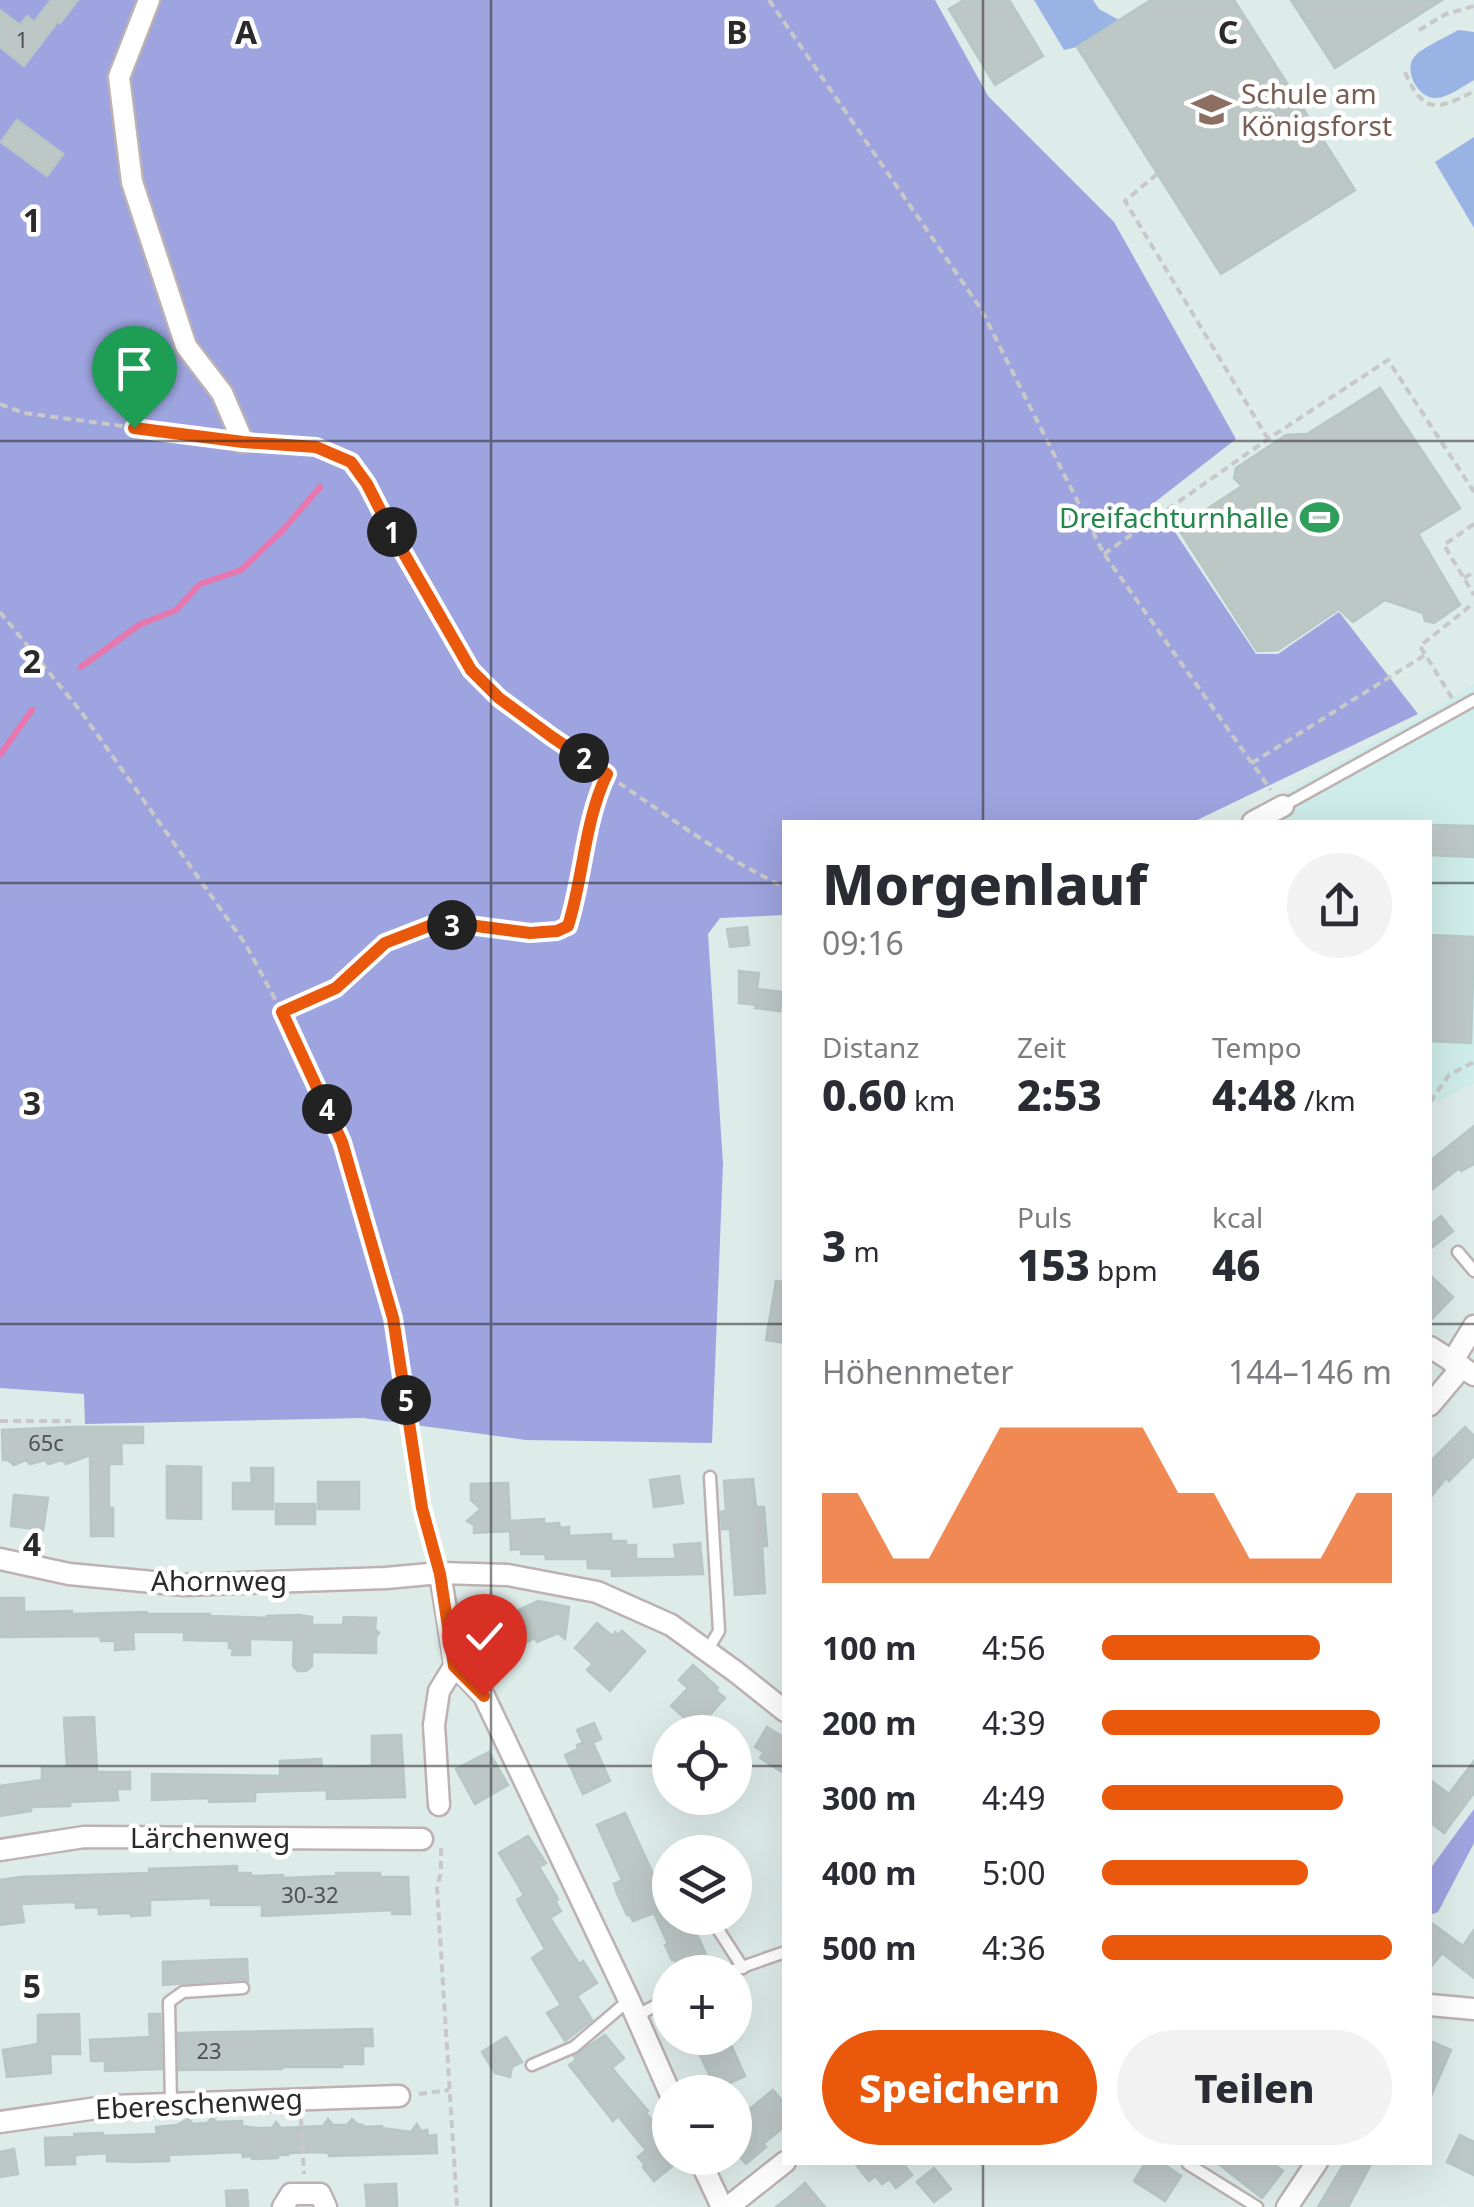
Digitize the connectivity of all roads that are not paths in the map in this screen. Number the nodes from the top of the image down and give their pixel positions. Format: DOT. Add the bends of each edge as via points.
graph roads {
  1 [pos="149,0"];
  2 [pos="243,442"];
  3 [pos="1474,700"];
  4 [pos="1282,806"];
  5 [pos="1257,820"];
  6 [pos="1458,1252"];
  7 [pos="1474,1271"];
  8 [pos="1474,1326"];
  9 [pos="1432,1348"];
  10 [pos="1463,1368"];
  11 [pos="1432,1403"];
  12 [pos="710,1477"];
  13 [pos="0,1560"];
  14 [pos="440,1574"];
  15 [pos="707,1651"];
  16 [pos="454,1666"];
  17 [pos="782,1709"];
  18 [pos="438,1805"];
  19 [pos="422,1839"];
  20 [pos="0,1850"];
  21 [pos="782,1953"];
  22 [pos="752,1965"];
  23 [pos="243,1988"];
  24 [pos="652,2003"];
  25 [pos="1432,2005"];
  26 [pos="632,2008"];
  27 [pos="1474,2009"];
  28 [pos="532,2065"];
  29 [pos="662,2075"];
  30 [pos="399,2096"];
  31 [pos="172,2103"];
  32 [pos="0,2122"];
  33 [pos="782,2164"];
  34 [pos="1190,2165"];
  35 [pos="1314,2165"];
  36 [pos="708,2175"];
  37 [pos="283,2207"];
  38 [pos="326,2207"];
  39 [pos="726,2207"];
  40 [pos="1257,2207"];
  41 [pos="1287,2207"];
  1 -- 2 [label="street" via="120,77 132,182 186,346 222,393"];
  3 -- 4 [label="lane"];
  4 -- 5 [label="street"];
  6 -- 7 [label="lane"];
  8 -- 10 [label="street"];
  9 -- 10 [label="street"];
  10 -- 11 [label="street"];
  12 -- 15 [label="lane" via="719,1631"];
  13 -- 14 [label="street, Ahornweg" via="184,1585"];
  14 -- 15 [label="street, Ahornweg" via="508,1576 597,1592 672,1625"];
  14 -- 16 [label="street"];
  15 -- 17 [label="street, Ahornweg"];
  16 -- 18 [label="street" via="439,1691 434,1725"];
  16 -- 26 [label="street" via="484,1696"];
  19 -- 20 [label="street, Lärchenweg" via="84,1837"];
  21 -- 22 [label="lane"];
  23 -- 31 [label="lane" via="183,1992 169,2002"];
  24 -- 26 [label="lane"];
  25 -- 27 [label="street"];
  26 -- 28 [label="lane" via="574,2047"];
  26 -- 29 [label="street"];
  30 -- 31 [label="street, Ebereschenweg"];
  31 -- 32 [label="street, Ebereschenweg"];
  33 -- 39 [label="street"];
  34 -- 40 [label="lane"];
  35 -- 41 [label="street"];
  36 -- 39 [label="street"];
  37 -- 38 [label="street" via="291,2194 320,2194"];
}
